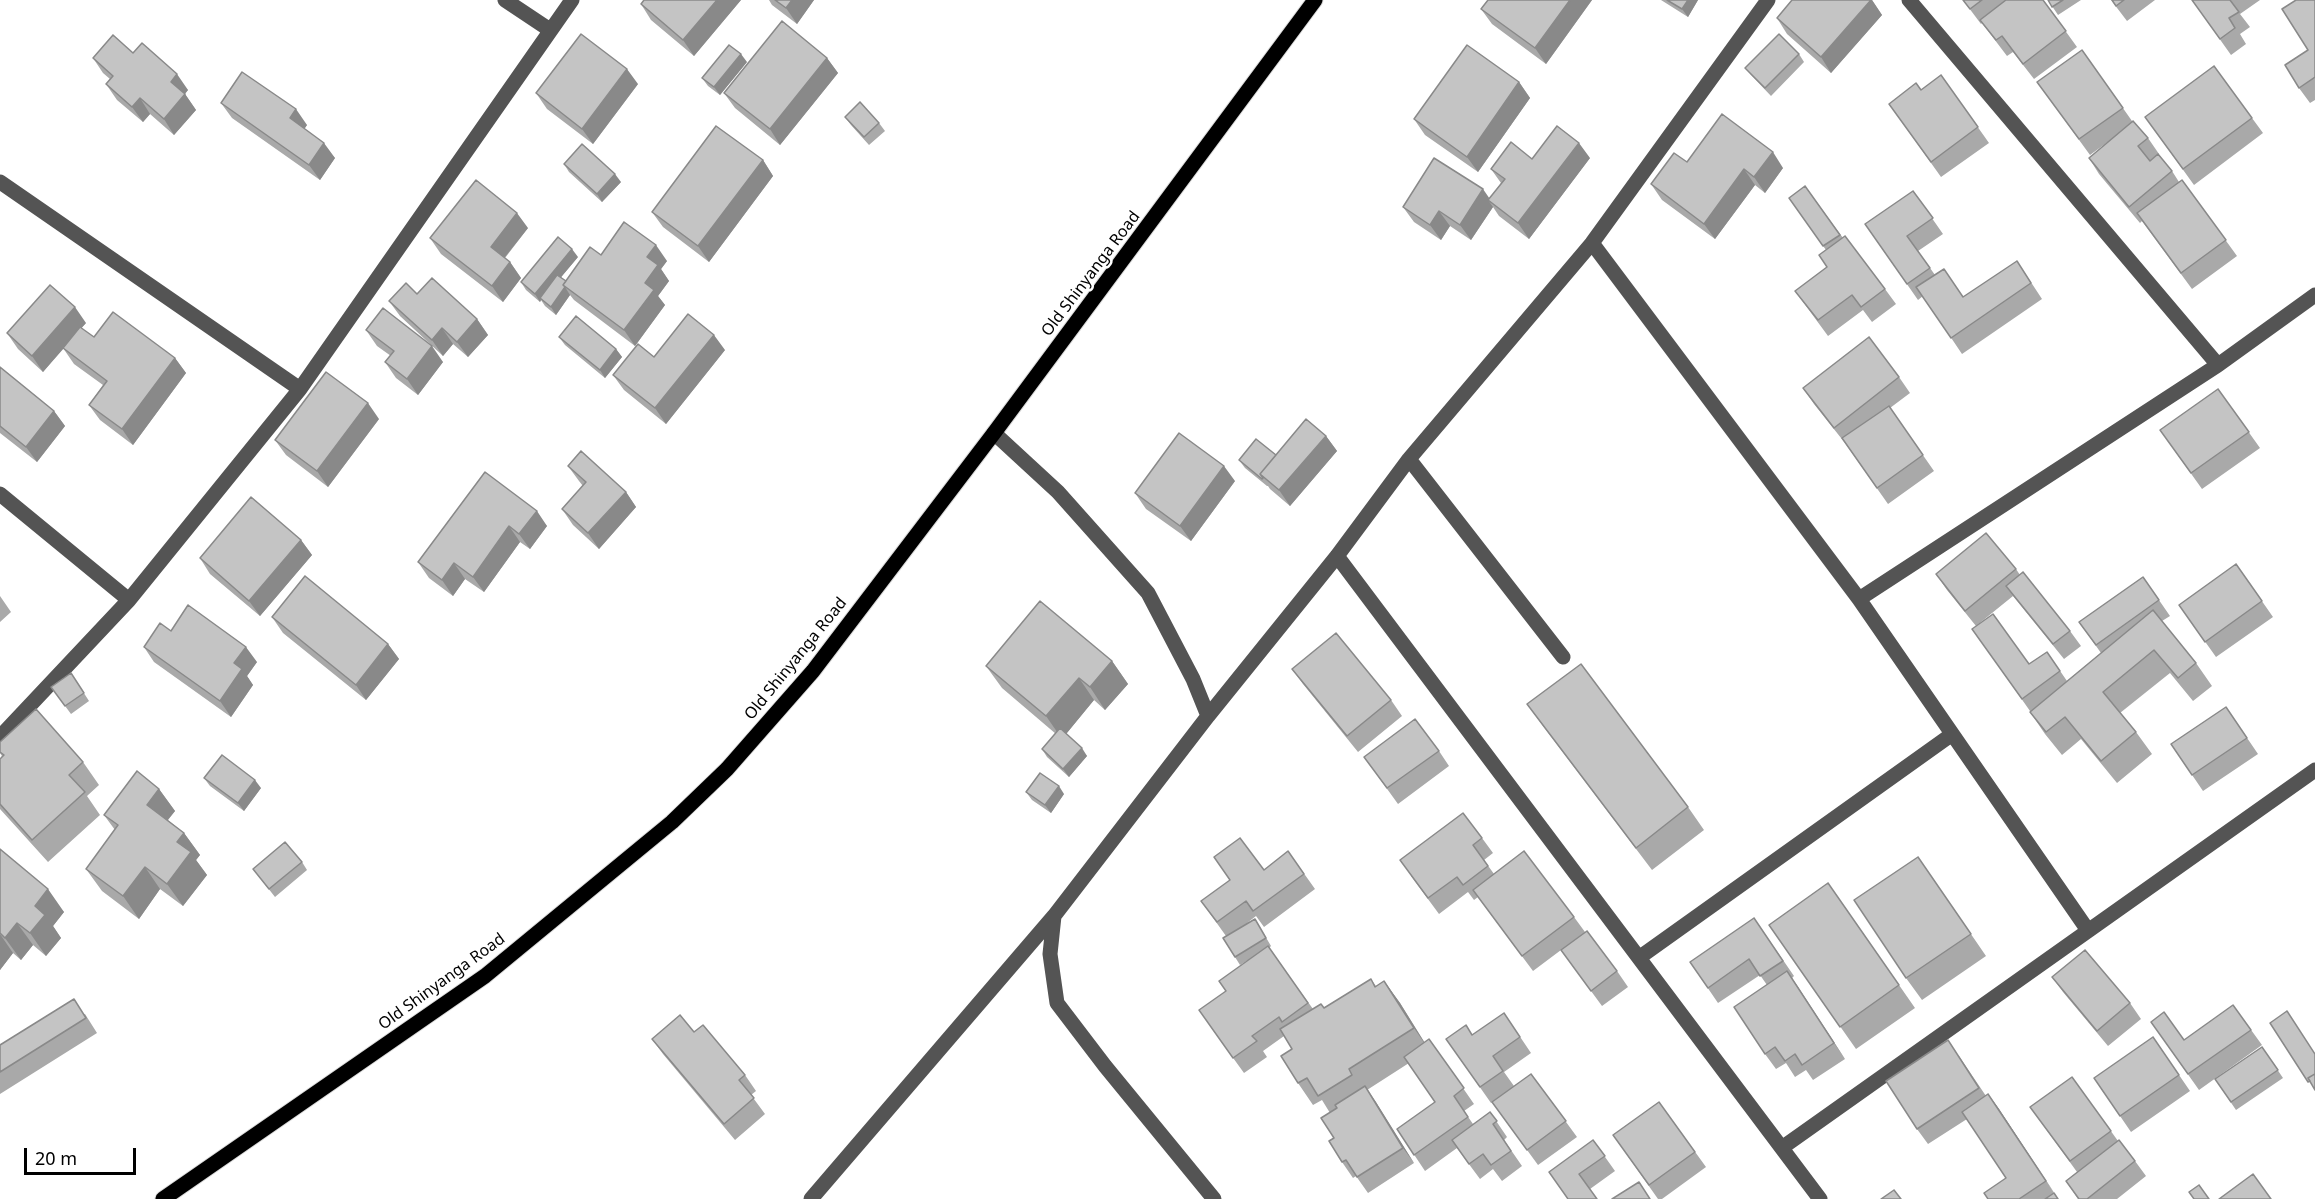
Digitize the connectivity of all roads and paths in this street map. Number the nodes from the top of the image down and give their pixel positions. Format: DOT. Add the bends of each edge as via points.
graph roads {
  1 [pos="505,0"];
  2 [pos="572,0"];
  3 [pos="1315,0"];
  4 [pos="1768,0"];
  5 [pos="1909,0"];
  6 [pos="550,30"];
  7 [pos="0,182"];
  8 [pos="1592,243"];
  9 [pos="2315,295"];
  10 [pos="2218,365"];
  11 [pos="300,389"];
  12 [pos="994,433"];
  13 [pos="1409,459"];
  14 [pos="0,494"];
  15 [pos="1337,556"];
  16 [pos="1859,599"];
  17 [pos="129,600"];
  18 [pos="1563,657"];
  19 [pos="1208,717"];
  20 [pos="1951,735"];
  21 [pos="0,737"];
  22 [pos="2315,770"];
  23 [pos="1054,916"];
  24 [pos="2087,929"];
  25 [pos="1640,957"];
  26 [pos="1783,1147"];
  27 [pos="163,1199"];
  28 [pos="811,1199"];
  29 [pos="1214,1199"];
  30 [pos="1820,1199"];
  1 -- 6 [label="street"];
  2 -- 6 [label="street"];
  3 -- 12 [label="main road, Old Shinyanga Road"];
  4 -- 8 [label="street"];
  5 -- 10 [label="street"];
  6 -- 11 [label="street"];
  7 -- 11 [label="street"];
  8 -- 13 [label="street"];
  8 -- 16 [label="street"];
  9 -- 10 [label="street"];
  10 -- 16 [label="street"];
  11 -- 17 [label="street"];
  12 -- 19 [label="street" via="1058,492 1148,593 1193,679"];
  12 -- 27 [label="main road, Old Shinyanga Road" via="813,671 727,769 672,822 485,976"];
  13 -- 15 [label="street"];
  13 -- 18 [label="street"];
  14 -- 17 [label="street"];
  15 -- 19 [label="street"];
  15 -- 25 [label="street"];
  16 -- 20 [label="street"];
  17 -- 21 [label="street"];
  19 -- 23 [label="street"];
  20 -- 24 [label="street"];
  20 -- 25 [label="street"];
  22 -- 24 [label="street"];
  23 -- 28 [label="street"];
  23 -- 29 [label="street" via="1050,954 1057,1003"];
  24 -- 26 [label="street"];
  25 -- 26 [label="street"];
  26 -- 30 [label="street"];
}
